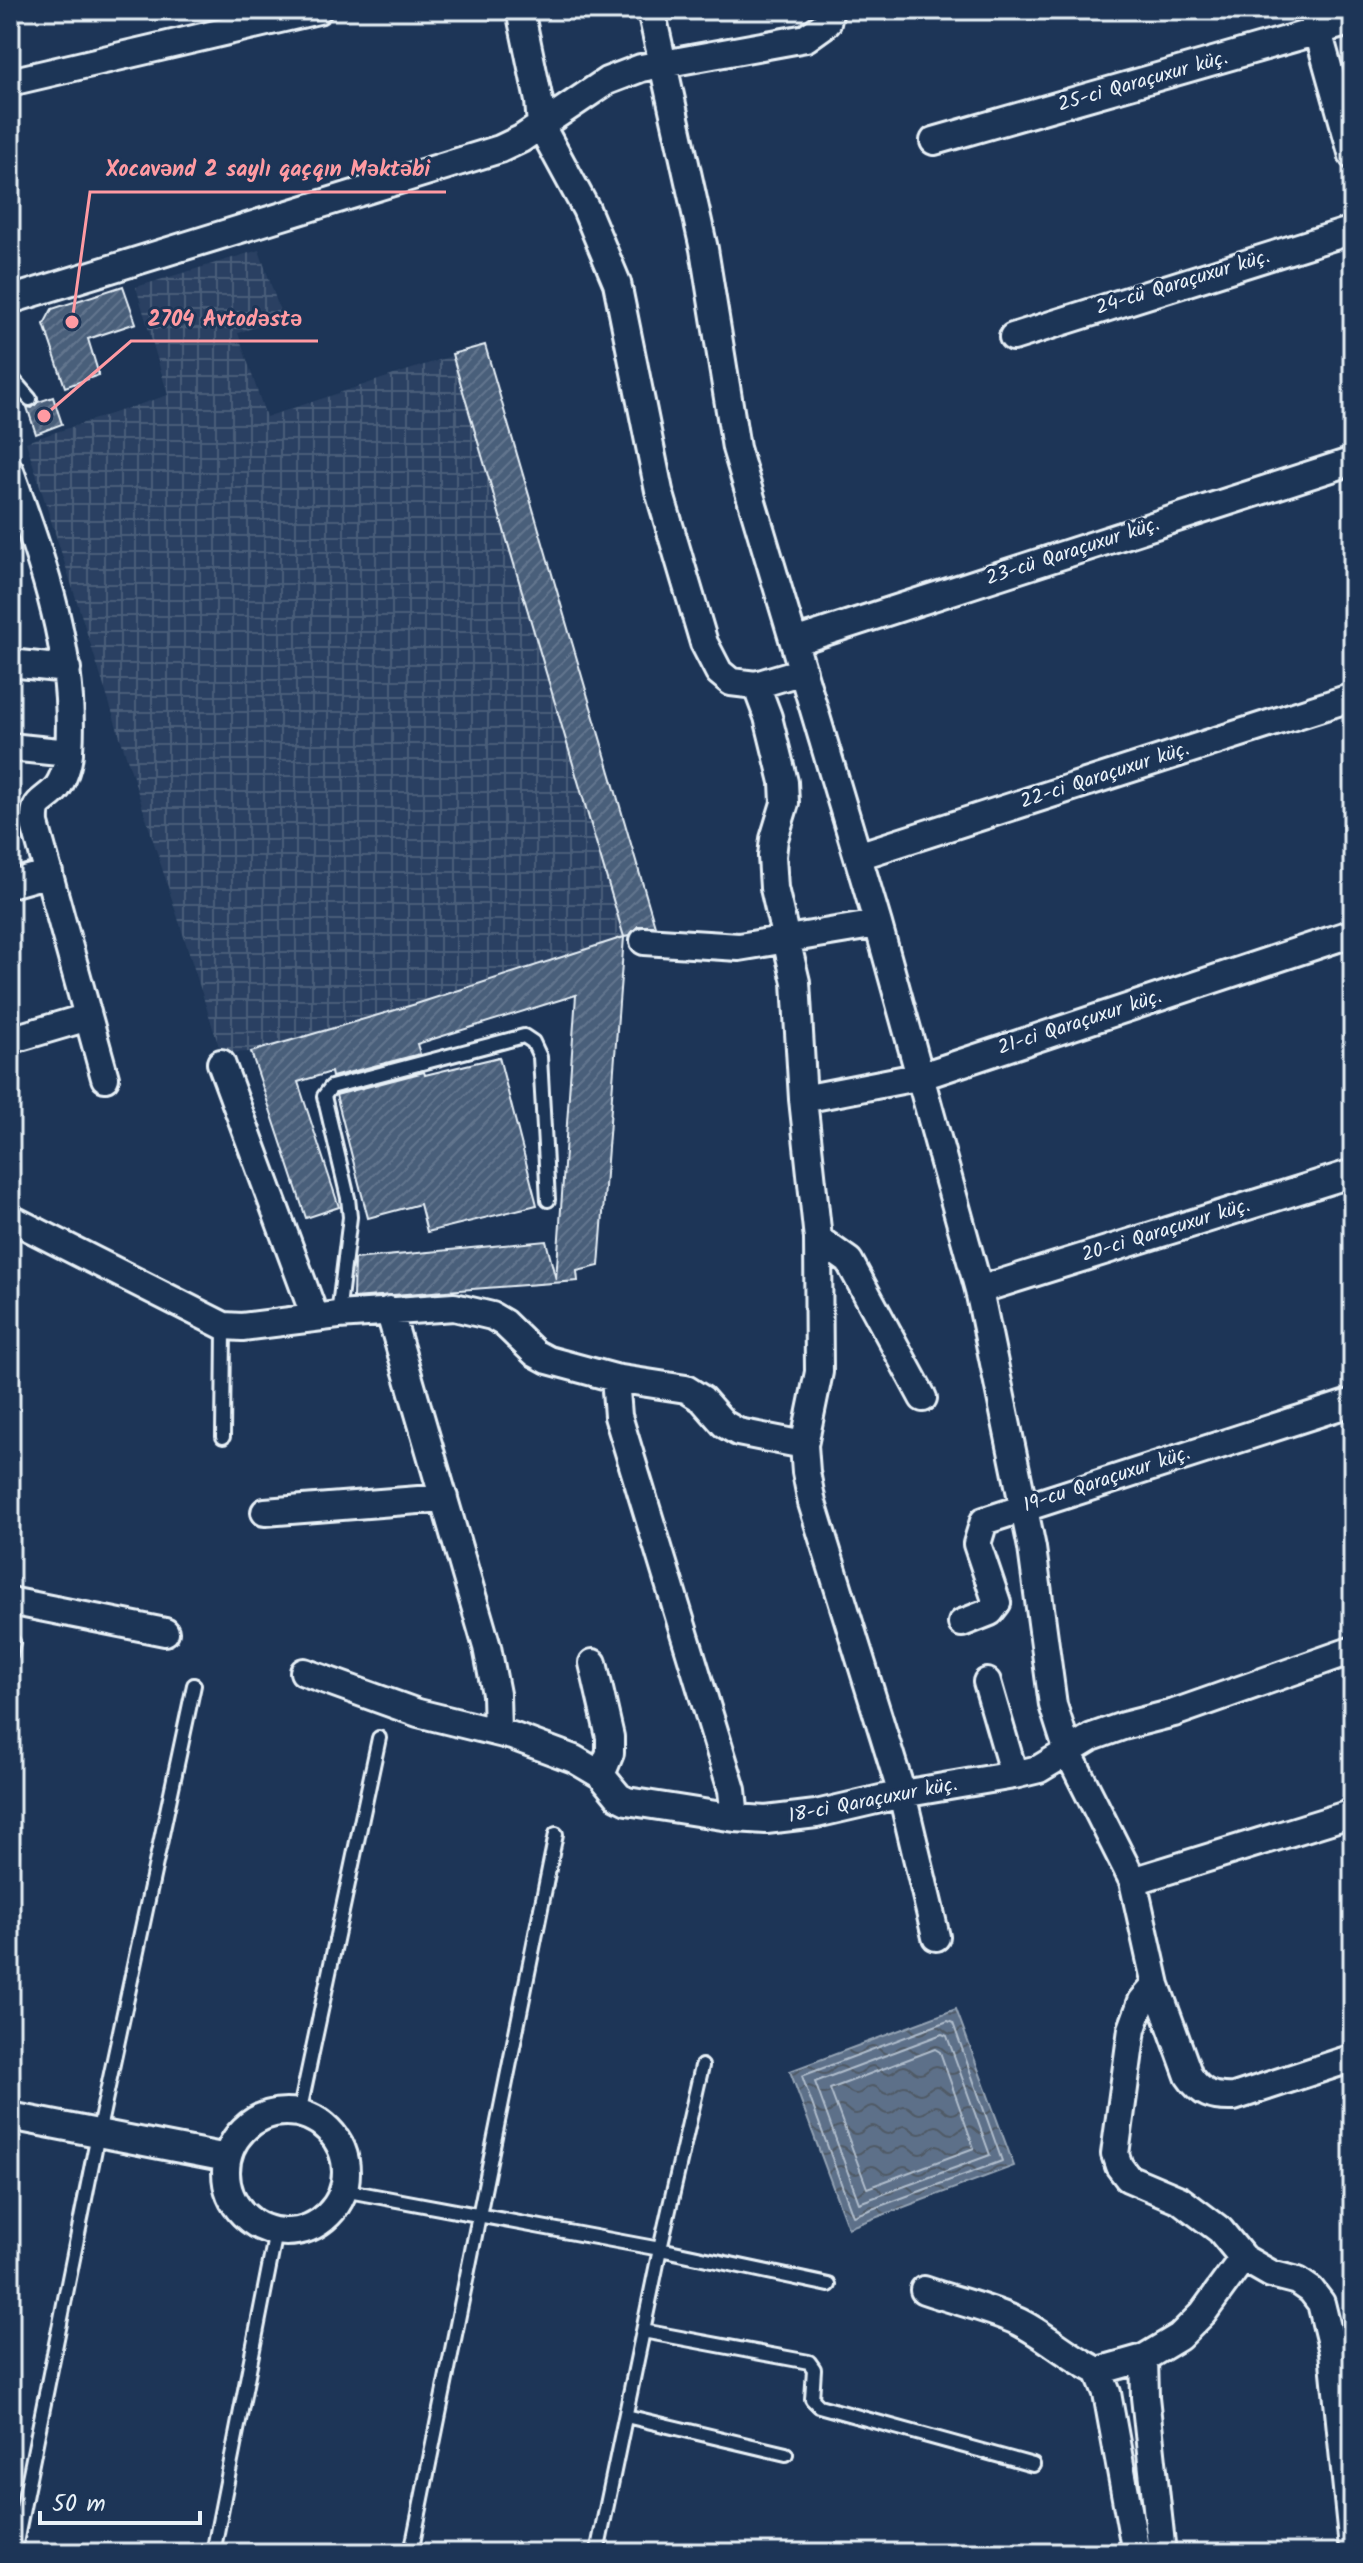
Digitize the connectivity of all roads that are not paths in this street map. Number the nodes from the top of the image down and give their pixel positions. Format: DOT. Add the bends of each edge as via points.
graph roads {
  1 [pos="318,10"];
  2 [pos="520,10"];
  3 [pos="651,10"];
  4 [pos="830,10"];
  5 [pos="1315,21"];
  6 [pos="1353,21"];
  7 [pos="661,64"];
  8 [pos="10,82"];
  9 [pos="541,126"];
  10 [pos="934,141"];
  11 [pos="1353,156"];
  12 [pos="1353,230"];
  13 [pos="10,300"];
  14 [pos="1013,337"];
  15 [pos="10,376"];
  16 [pos="30,399"];
  17 [pos="1353,461"];
  18 [pos="10,471"];
  19 [pos="19,518"];
  20 [pos="794,642"];
  21 [pos="10,663"];
  22 [pos="67,669"];
  23 [pos="803,671"];
  24 [pos="756,685"];
  25 [pos="1353,697"];
  26 [pos="10,747"];
  27 [pos="69,753"];
  28 [pos="858,856"];
  29 [pos="49,873"];
  30 [pos="10,884"];
  31 [pos="878,924"];
  32 [pos="1353,933"];
  33 [pos="787,940"];
  34 [pos="644,941"];
  35 [pos="88,1017"];
  36 [pos="10,1040"];
  37 [pos="221,1063"];
  38 [pos="922,1076"];
  39 [pos="105,1078"];
  40 [pos="803,1099"];
  41 [pos="1353,1173"];
  42 [pos="548,1200"];
  43 [pos="10,1218"];
  44 [pos="818,1239"];
  45 [pos="979,1290"];
  46 [pos="389,1310"];
  47 [pos="327,1316"];
  48 [pos="224,1326"];
  49 [pos="615,1378"];
  50 [pos="923,1398"];
  51 [pos="1353,1402"];
  52 [pos="223,1437"];
  53 [pos="804,1445"];
  54 [pos="444,1498"];
  55 [pos="1023,1506"];
  56 [pos="265,1512"];
  57 [pos="10,1601"];
  58 [pos="962,1623"];
  59 [pos="165,1632"];
  60 [pos="1353,1650"];
  61 [pos="593,1663"];
  62 [pos="304,1672"];
  63 [pos="987,1682"];
  64 [pos="194,1685"];
  65 [pos="497,1732"];
  66 [pos="379,1738"];
  67 [pos="1068,1752"];
  68 [pos="601,1775"];
  69 [pos="1014,1775"];
  70 [pos="902,1794"];
  71 [pos="1353,1813"];
  72 [pos="735,1818"];
  73 [pos="556,1834"];
  74 [pos="1133,1881"];
  75 [pos="936,1937"];
  76 [pos="1156,1985"];
  77 [pos="1353,2058"];
  78 [pos="702,2066"];
  79 [pos="299,2114"];
  80 [pos="10,2116"];
  81 [pos="98,2134"];
  82 [pos="227,2158"];
  83 [pos="343,2190"];
  84 [pos="477,2216"];
  85 [pos="276,2232"];
  86 [pos="660,2249"];
  87 [pos="1243,2258"];
  88 [pos="829,2285"];
  89 [pos="924,2290"];
  90 [pos="643,2331"];
  91 [pos="1144,2358"];
  92 [pos="1098,2371"];
  93 [pos="626,2416"];
  94 [pos="786,2454"];
  95 [pos="1033,2465"];
  96 [pos="1353,2548"];
  97 [pos="14,2553"];
  98 [pos="213,2553"];
  99 [pos="411,2553"];
  100 [pos="597,2553"];
  101 [pos="1136,2553"];
  102 [pos="1162,2553"];
  1 -- 8 [label="street"];
  2 -- 9 [label="street"];
  3 -- 7 [label="street"];
  4 -- 7 [label="street" via="827,23 806,38"];
  5 -- 6 [label="street, 25-ci Qaraçuxur küç."];
  5 -- 10 [label="street, 25-ci Qaraçuxur küç."];
  5 -- 11 [label="street"];
  7 -- 9 [label="street" via="607,81"];
  7 -- 20 [label="street" via="704,249 736,448"];
  9 -- 13 [label="street" via="500,149"];
  9 -- 24 [label="street" via="586,209 617,283 659,491 704,643 719,672 731,682"];
  12 -- 14 [label="street, 24-cü Qaraçuxur küç."];
  15 -- 16 [label="lane"];
  17 -- 20 [label="street, 23-cü Qaraçuxur küç."];
  18 -- 19 [label="street"];
  19 -- 22 [label="street" via="53,599"];
  20 -- 23 [label="street"];
  21 -- 22 [label="street"];
  22 -- 27 [label="street"];
  23 -- 24 [label="street"];
  23 -- 28 [label="street"];
  24 -- 33 [label="street" via="784,782 785,803 772,856"];
  25 -- 28 [label="street, 22-ci Qaraçuxur küç."];
  26 -- 27 [label="street"];
  27 -- 29 [label="street" via="56,789 34,808"];
  28 -- 31 [label="street"];
  29 -- 30 [label="street"];
  29 -- 35 [label="street"];
  31 -- 33 [label="street"];
  31 -- 38 [label="street"];
  32 -- 38 [label="street, 21-ci Qaraçuxur küç."];
  33 -- 34 [label="street" via="739,947"];
  33 -- 40 [label="street" via="796,982"];
  35 -- 36 [label="street"];
  35 -- 39 [label="street"];
  37 -- 47 [label="street"];
  38 -- 40 [label="street, 21-ci Qaraçuxur küç."];
  38 -- 45 [label="street"];
  40 -- 44 [label="street"];
  41 -- 45 [label="street, 20-ci Qaraçuxur küç."];
  42 -- 47 [label="lane" via="540,1057 524,1036 331,1087 324,1096 350,1217"];
  43 -- 48 [label="street"];
  44 -- 50 [label="street" via="849,1261"];
  44 -- 53 [label="street" via="819,1372"];
  45 -- 55 [label="street"];
  46 -- 47 [label="street"];
  46 -- 49 [label="street" via="454,1307 492,1316 548,1360"];
  46 -- 54 [label="street"];
  47 -- 48 [label="street"];
  48 -- 52 [label="lane"];
  49 -- 53 [label="street" via="686,1389 738,1432"];
  49 -- 72 [label="street" via="618,1416 732,1790"];
  51 -- 55 [label="street, 19-cu Qaraçuxur küç."];
  53 -- 70 [label="street" via="812,1503"];
  54 -- 56 [label="street"];
  54 -- 65 [label="street" via="493,1675"];
  55 -- 58 [label="street, 19-cu Qaraçuxur küç." via="984,1521 977,1544 997,1603 990,1612"];
  55 -- 67 [label="street" via="1053,1705"];
  57 -- 59 [label="street"];
  60 -- 67 [label="street, 18-ci Qaraçuxur küç." via="1092,1737"];
  61 -- 68 [label="street" via="610,1737"];
  62 -- 65 [label="street, 18-ci Qaraçuxur küç." via="418,1713"];
  63 -- 69 [label="street"];
  64 -- 81 [label="lane"];
  65 -- 68 [label="street, 18-ci Qaraçuxur küç." via="574,1759"];
  66 -- 79 [label="lane"];
  67 -- 69 [label="street, 18-ci Qaraçuxur küç." via="1039,1769"];
  67 -- 74 [label="street"];
  68 -- 72 [label="street, 18-ci Qaraçuxur küç." via="627,1801"];
  69 -- 70 [label="street, 18-ci Qaraçuxur küç."];
  70 -- 72 [label="street, 18-ci Qaraçuxur küç." via="816,1814"];
  70 -- 75 [label="street"];
  71 -- 74 [label="street"];
  73 -- 84 [label="lane"];
  74 -- 76 [label="street"];
  76 -- 77 [label="street" via="1189,2076 1207,2095 1234,2097"];
  76 -- 87 [label="street" via="1142,2001 1132,2029 1115,2154 1128,2178 1180,2200 1220,2230"];
  78 -- 86 [label="lane"];
  79 -- 82 [label="street" via="280,2112 247,2126"];
  79 -- 83 [label="street" via="317,2121 342,2151"];
  80 -- 81 [label="street"];
  81 -- 82 [label="street"];
  81 -- 97 [label="lane"];
  82 -- 85 [label="street" via="225,2175 235,2205 246,2218"];
  83 -- 84 [label="lane"];
  83 -- 85 [label="street" via="336,2206 317,2223"];
  84 -- 86 [label="lane"];
  84 -- 99 [label="lane"];
  85 -- 98 [label="lane"];
  86 -- 88 [label="lane"];
  86 -- 90 [label="lane"];
  87 -- 91 [label="street" via="1203,2313 1179,2337"];
  87 -- 96 [label="street" via="1298,2281 1321,2303 1333,2352"];
  89 -- 92 [label="street" via="1016,2321"];
  90 -- 93 [label="lane"];
  90 -- 95 [label="lane" via="809,2362 814,2369 812,2399 819,2406"];
  91 -- 92 [label="street"];
  91 -- 102 [label="street"];
  92 -- 101 [label="street" via="1107,2393"];
  93 -- 94 [label="lane"];
  93 -- 100 [label="lane"];
}
